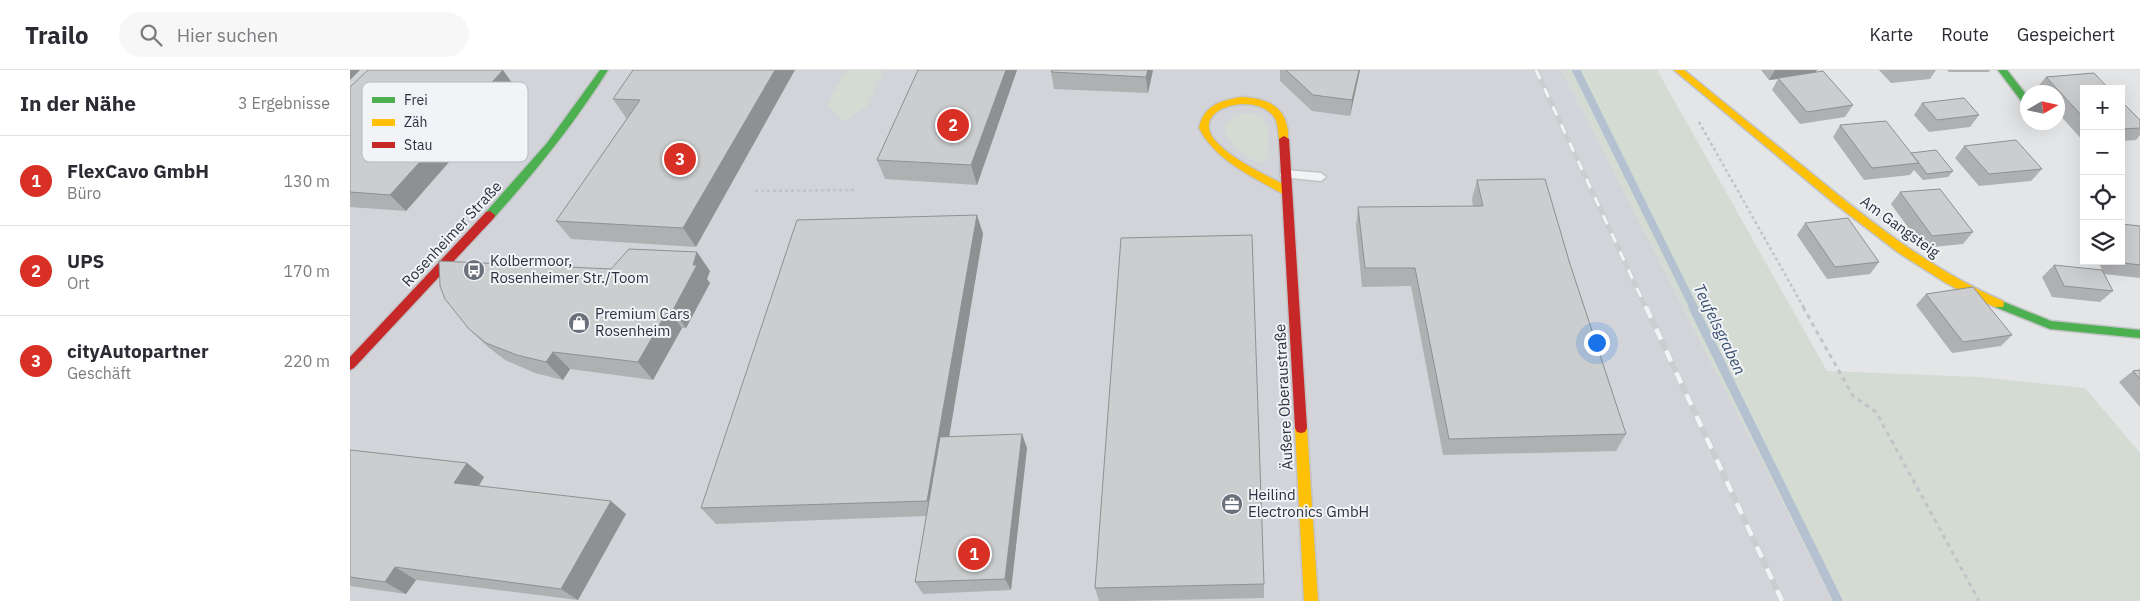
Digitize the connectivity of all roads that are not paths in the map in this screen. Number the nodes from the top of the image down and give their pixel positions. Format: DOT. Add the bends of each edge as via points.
graph roads {
  1 [pos="604,70"];
  2 [pos="1678,70"];
  3 [pos="2002,70"];
  4 [pos="2020,94"];
  5 [pos="1285,174"];
  6 [pos="1321,177"];
  7 [pos="1287,191"];
  8 [pos="2140,334"];
  9 [pos="350,364"];
  10 [pos="1312,601"];
  1 -- 9 [label="street, Rosenheimer Straße" via="585,101 534,168"];
  2 -- 8 [label="street, Am Gangsteig" via="1868,225 1919,262 1980,297 2050,325"];
  3 -- 4 [label="street"];
  5 -- 6 [label="lane"];
  5 -- 7 [label="street, Äußere Oberaustraße"];
  5 -- 7 [label="street, Äußere Oberaustraße" via="1282,123 1270,106 1236,100 1223,102 1212,110 1206,122 1206,135 1219,149"];
  7 -- 10 [label="street, Äußere Oberaustraße"];
}
